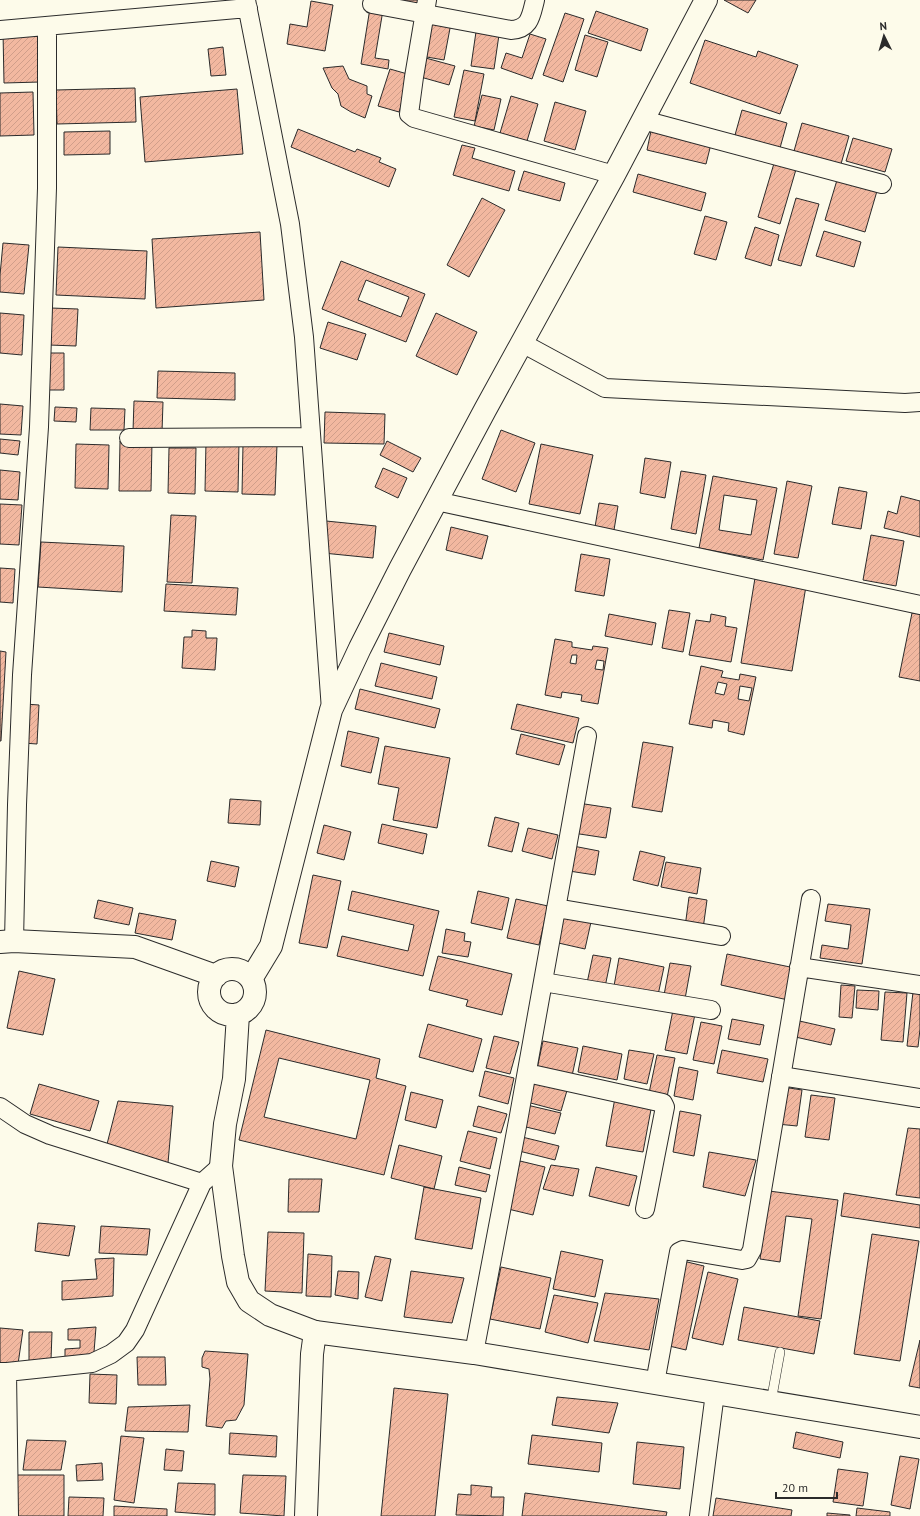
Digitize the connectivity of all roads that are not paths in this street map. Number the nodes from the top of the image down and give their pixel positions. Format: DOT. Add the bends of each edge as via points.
graph roads {
  1 [pos="535,0"];
  2 [pos="706,0"];
  3 [pos="247,4"];
  4 [pos="372,4"];
  5 [pos="426,7"];
  6 [pos="47,26"];
  7 [pos="0,30"];
  8 [pos="643,120"];
  9 [pos="614,175"];
  10 [pos="882,184"];
  11 [pos="522,342"];
  12 [pos="920,402"];
  13 [pos="311,437"];
  14 [pos="130,438"];
  15 [pos="436,501"];
  16 [pos="920,605"];
  17 [pos="331,710"];
  18 [pos="587,736"];
  19 [pos="811,899"];
  20 [pos="556,908"];
  21 [pos="721,936"];
  22 [pos="7,941"];
  23 [pos="799,967"];
  24 [pos="216,976"];
  25 [pos="250,979"];
  26 [pos="543,982"];
  27 [pos="920,985"];
  28 [pos="712,1010"];
  29 [pos="238,1014"];
  30 [pos="527,1073"];
  31 [pos="781,1076"];
  32 [pos="920,1098"];
  33 [pos="0,1107"];
  34 [pos="221,1166"];
  35 [pos="202,1183"];
  36 [pos="645,1209"];
  37 [pos="315,1332"];
  38 [pos="474,1352"];
  39 [pos="780,1352"];
  40 [pos="4,1372"];
  41 [pos="655,1383"];
  42 [pos="715,1392"];
  43 [pos="771,1402"];
  44 [pos="920,1426"];
  45 [pos="9,1516"];
  46 [pos="306,1516"];
  47 [pos="699,1516"];
  1 -- 5 [label="street" via="527,24 520,29 511,30"];
  2 -- 8 [label="main road"];
  3 -- 6 [label="street"];
  3 -- 13 [label="street" via="290,224 304,337"];
  4 -- 5 [label="street"];
  5 -- 9 [label="street" via="409,114 414,118"];
  6 -- 7 [label="street"];
  6 -- 22 [label="street" via="46,188 39,427"];
  8 -- 9 [label="main road"];
  8 -- 10 [label="street"];
  9 -- 11 [label="main road"];
  11 -- 12 [label="street" via="605,388"];
  11 -- 15 [label="main road"];
  13 -- 14 [label="street"];
  13 -- 17 [label="street"];
  15 -- 16 [label="street"];
  15 -- 17 [label="main road"];
  17 -- 25 [label="main road" via="271,946"];
  18 -- 20 [label="street"];
  19 -- 23 [label="street"];
  20 -- 21 [label="street"];
  20 -- 26 [label="street"];
  22 -- 24 [label="main road" via="135,947"];
  23 -- 27 [label="street"];
  23 -- 31 [label="street"];
  24 -- 25 [label="main road" via="232,969 246,973"];
  24 -- 29 [label="main road" via="210,987 211,1002 222,1013"];
  25 -- 29 [label="main road" via="255,992 254,999 250,1006"];
  26 -- 28 [label="street"];
  26 -- 30 [label="street"];
  29 -- 34 [label="main road" via="234,1079 225,1124"];
  30 -- 36 [label="street" via="663,1103 665,1107"];
  30 -- 38 [label="street"];
  31 -- 32 [label="street"];
  31 -- 41 [label="street" via="752,1250 747,1259 738,1260 683,1250 679,1252"];
  33 -- 35 [label="street" via="25,1124 50,1135"];
  34 -- 35 [label="street"];
  34 -- 37 [label="main road" via="233,1256 238,1282 245,1295 249,1301 270,1315"];
  35 -- 40 [label="street" via="136,1330 126,1343 92,1363"];
  37 -- 38 [label="main road"];
  37 -- 46 [label="main road"];
  38 -- 41 [label="main road"];
  39 -- 43 [label="lane"];
  40 -- 45 [label="street"];
  41 -- 42 [label="main road"];
  42 -- 43 [label="main road"];
  42 -- 47 [label="street"];
  43 -- 44 [label="main road"];
}
